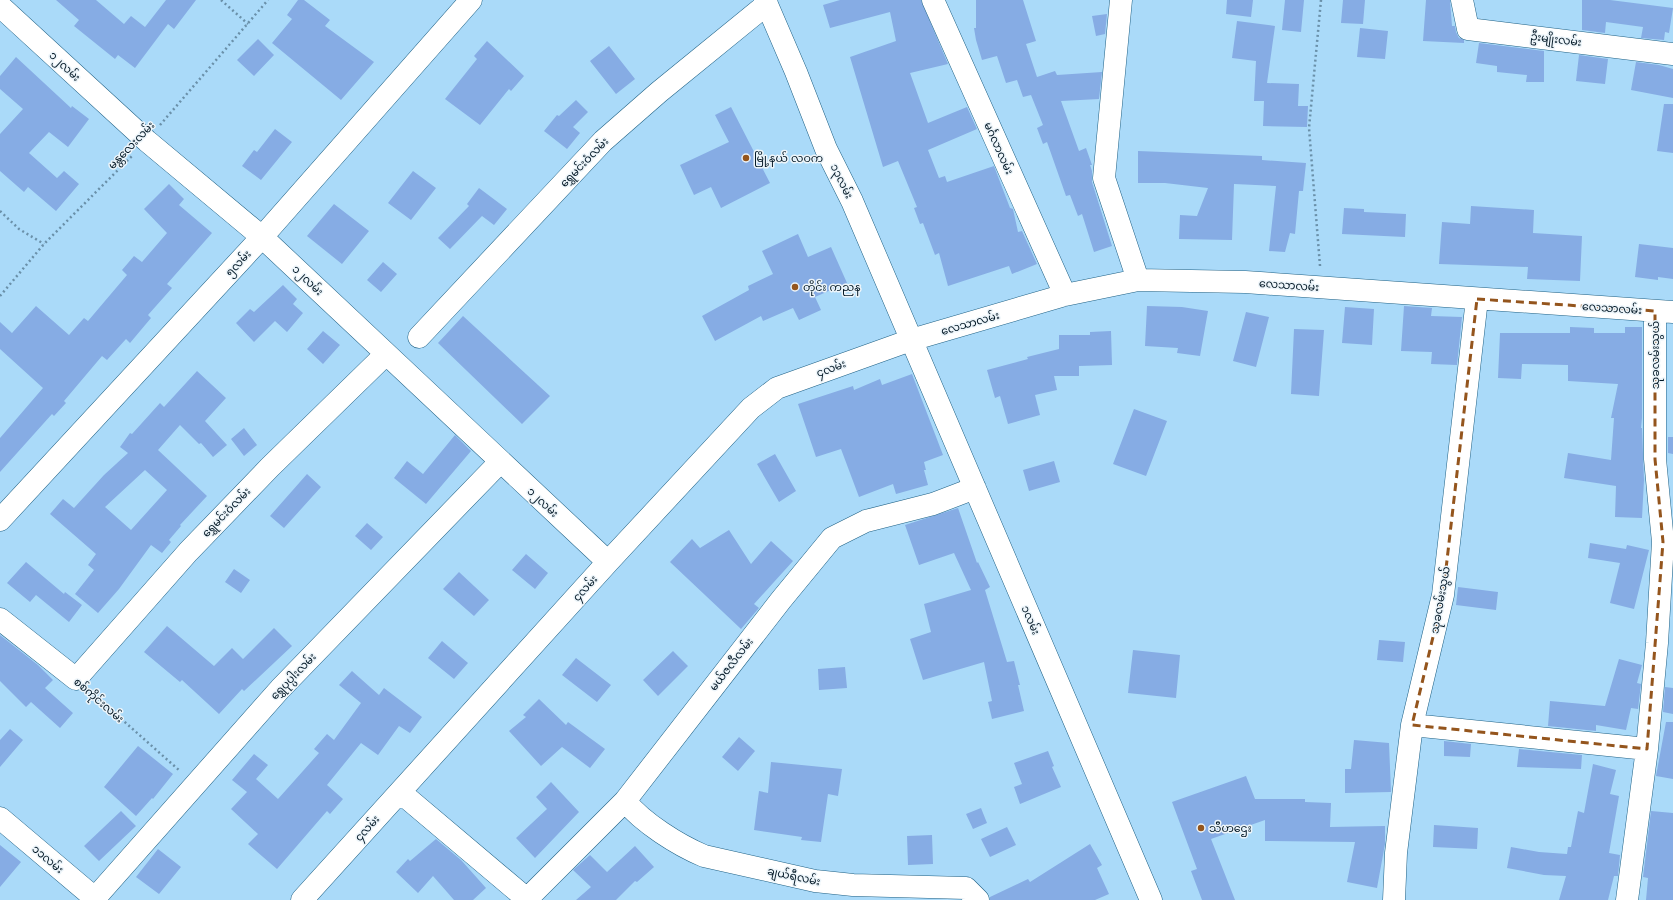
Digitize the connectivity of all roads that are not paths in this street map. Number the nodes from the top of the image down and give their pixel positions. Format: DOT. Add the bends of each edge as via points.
graph roads {
  1 [pos="471,0"];
  2 [pos="934,0"];
  3 [pos="1121,0"];
  4 [pos="1462,0"];
  5 [pos="766,2"];
  6 [pos="0,6"];
  7 [pos="1673,54"];
  8 [pos="262,237"];
  9 [pos="1138,280"];
  10 [pos="1065,295"];
  11 [pos="1477,299"];
  12 [pos="1664,311"];
  13 [pos="418,337"];
  14 [pos="911,340"];
  15 [pos="386,354"];
  16 [pos="500,462"];
  17 [pos="975,488"];
  18 [pos="0,520"];
  19 [pos="608,562"];
  20 [pos="0,619"];
  21 [pos="76,679"];
  22 [pos="1412,725"];
  23 [pos="1647,749"];
  24 [pos="400,792"];
  25 [pos="625,801"];
  26 [pos="0,818"];
  27 [pos="96,899"];
  28 [pos="302,900"];
  29 [pos="527,900"];
  30 [pos="978,900"];
  31 [pos="1151,900"];
  32 [pos="1394,900"];
  33 [pos="1627,900"];
  1 -- 8 [label="street, ၅လမ်း"];
  2 -- 10 [label="street, မင်္ဂလာလမ်း"];
  3 -- 9 [label="street" via="1104,178"];
  4 -- 7 [label="street, ဦးမျိုးလမ်း" via="1468,29"];
  5 -- 13 [label="street, ရွှေမင်းဝံလမ်း" via="603,141"];
  5 -- 14 [label="street, ၁၃လမ်း" via="826,148 852,201"];
  6 -- 8 [label="street, ၁၂လမ်း" via="147,141"];
  8 -- 15 [label="street, ၁၂လမ်း"];
  8 -- 18 [label="street, ၅လမ်း"];
  9 -- 10 [label="street, လေသာလမ်း"];
  9 -- 11 [label="street, လေသာလမ်း" via="1245,282"];
  10 -- 14 [label="street, လေသာလမ်း"];
  11 -- 12 [label="street, လေသာလမ်း"];
  11 -- 22 [label="street, သုခလမ်းသွယ်" via="1443,595"];
  12 -- 23 [label="street, သုခလမ်းသွယ်" via="1655,459 1663,542"];
  14 -- 17 [label="street, ၁လမ်း"];
  14 -- 19 [label="street, ၄လမ်း" via="777,388 751,408"];
  15 -- 16 [label="street, ၁၂လမ်း"];
  15 -- 21 [label="street, ရွှေမင်းဝံလမ်း" via="270,466 188,552"];
  16 -- 19 [label="street, ၁၂လမ်း"];
  16 -- 27 [label="street, ရွှေပုပ္ပါးလမ်း" via="280,689"];
  17 -- 25 [label="street, မယ်ဇလီလမ်း" via="933,504 866,521 832,538"];
  17 -- 31 [label="street, ၁လမ်း"];
  19 -- 24 [label="street, ၄လမ်း"];
  20 -- 21 [label="street, စစ်ကိုင်းလမ်း"];
  22 -- 23 [label="street"];
  22 -- 32 [label="street, သုခလမ်းသွယ်" via="1396,853"];
  23 -- 33 [label="street, သုခလမ်းသွယ်"];
  24 -- 28 [label="street, ၄လမ်း"];
  24 -- 29 [label="street"];
  25 -- 29 [label="street, မယ်ဇလီလမ်း"];
  25 -- 30 [label="street, ချယ်ရီလမ်း" via="635,814 690,850 704,856 815,881 853,885 966,888"];
  26 -- 27 [label="street, ၁၁လမ်း"];
}
